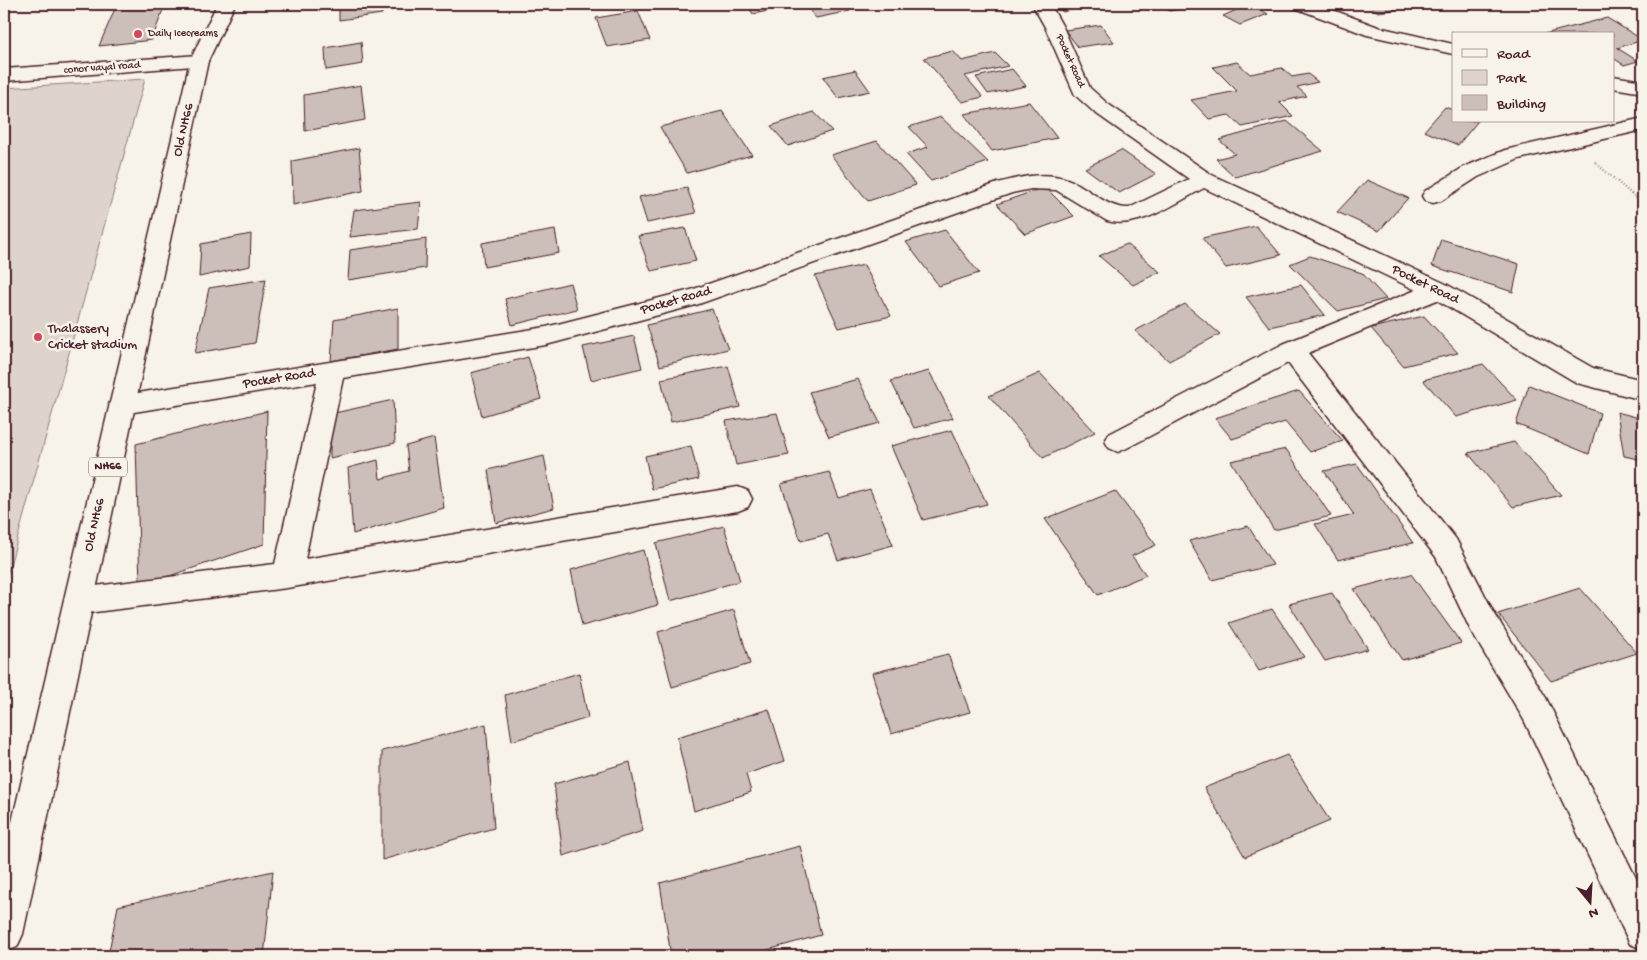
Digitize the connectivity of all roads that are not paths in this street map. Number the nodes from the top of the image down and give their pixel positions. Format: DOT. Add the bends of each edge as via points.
graph roads {
  1 [pos="226,4"];
  2 [pos="1041,4"];
  3 [pos="1301,4"];
  4 [pos="1452,49"];
  5 [pos="199,61"];
  6 [pos="4,75"];
  7 [pos="1614,82"];
  8 [pos="1643,87"];
  9 [pos="1643,124"];
  10 [pos="1204,180"];
  11 [pos="1433,196"];
  12 [pos="1438,290"];
  13 [pos="1292,350"];
  14 [pos="332,370"];
  15 [pos="1643,390"];
  16 [pos="122,404"];
  17 [pos="1118,441"];
  18 [pos="738,499"];
  19 [pos="287,576"];
  20 [pos="78,601"];
  21 [pos="1643,931"];
  22 [pos="4,934"];
  1 -- 5 [label="street, Old NH66 / NH66"];
  2 -- 10 [label="street, Pocket Road" via="1082,91 1101,108"];
  3 -- 4 [label="street" via="1372,31"];
  5 -- 6 [label="street, conor vayal road"];
  5 -- 16 [label="street, Old NH66 / NH66"];
  7 -- 8 [label="street"];
  9 -- 11 [label="street" via="1512,154 1470,172"];
  10 -- 12 [label="street, Pocket Road"];
  10 -- 14 [label="street, Pocket Road" via="1133,215 1115,216 1060,184 1031,182 696,297 546,336"];
  12 -- 13 [label="street"];
  12 -- 15 [label="street, Pocket Road" via="1586,376"];
  13 -- 17 [label="street"];
  13 -- 21 [label="street" via="1446,548 1482,621 1535,709"];
  14 -- 16 [label="street, Pocket Road"];
  14 -- 19 [label="street"];
  16 -- 20 [label="street, Old NH66 / NH66"];
  18 -- 19 [label="street"];
  19 -- 20 [label="street"];
  20 -- 22 [label="street, Old NH66 / NH66"];
}
